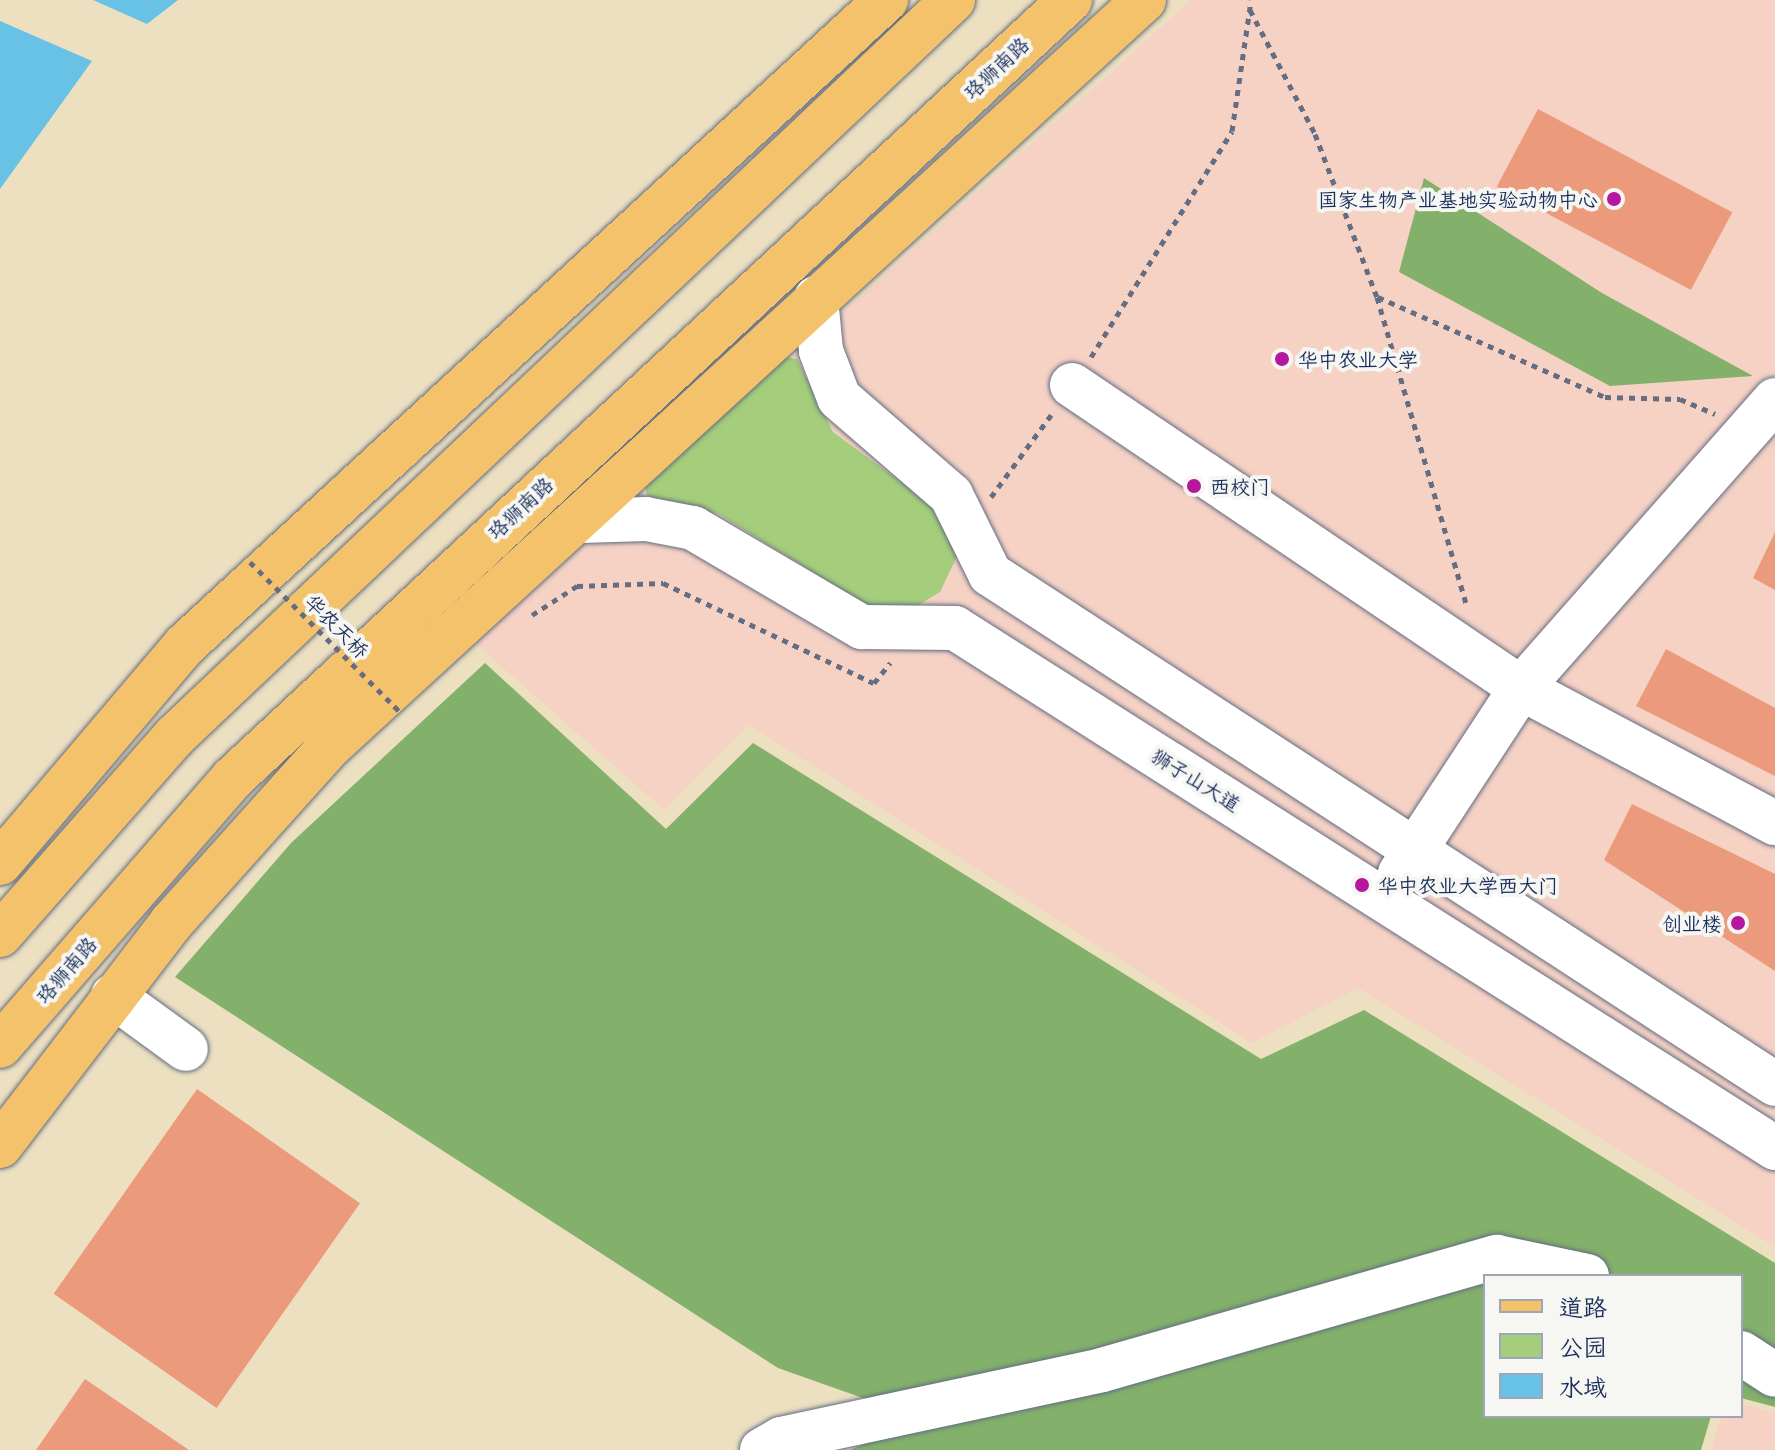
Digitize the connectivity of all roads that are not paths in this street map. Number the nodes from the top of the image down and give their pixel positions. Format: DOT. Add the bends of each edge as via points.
graph roads {
  1 [pos="886,0"];
  2 [pos="953,0"];
  3 [pos="1070,0"];
  4 [pos="1144,0"];
  5 [pos="816,298"];
  6 [pos="1072,385"];
  7 [pos="1762,414"];
  8 [pos="581,521"];
  9 [pos="1521,688"];
  10 [pos="1775,823"];
  11 [pos="1414,850"];
  12 [pos="0,863"];
  13 [pos="1384,899"];
  14 [pos="0,935"];
  15 [pos="113,996"];
  16 [pos="0,1046"];
  17 [pos="186,1049"];
  18 [pos="1775,1084"];
  19 [pos="0,1146"];
  20 [pos="1775,1148"];
  21 [pos="1578,1274"];
  22 [pos="1743,1354"];
  23 [pos="1775,1375"];
  24 [pos="762,1450"];
  1 -- 12 [label="main road" via="185,645"];
  2 -- 14 [label="main road" via="175,736"];
  3 -- 16 [label="main road, 珞狮南路" via="233,778"];
  4 -- 5 [label="main road"];
  5 -- 8 [label="main road"];
  5 -- 11 [label="street" via="821,351 839,398 951,495 990,574"];
  6 -- 9 [label="street"];
  7 -- 9 [label="street"];
  8 -- 13 [label="street, 狮子山大道" via="646,519 693,528 862,627 955,628"];
  8 -- 15 [label="main road" via="330,746"];
  9 -- 10 [label="street"];
  9 -- 11 [label="street"];
  11 -- 13 [label="street"];
  11 -- 18 [label="street"];
  13 -- 20 [label="street, 狮子山大道"];
  15 -- 17 [label="street"];
  15 -- 19 [label="main road"];
  21 -- 24 [label="street" via="1497,1257 1102,1370 781,1439"];
  22 -- 23 [label="street"];
}
